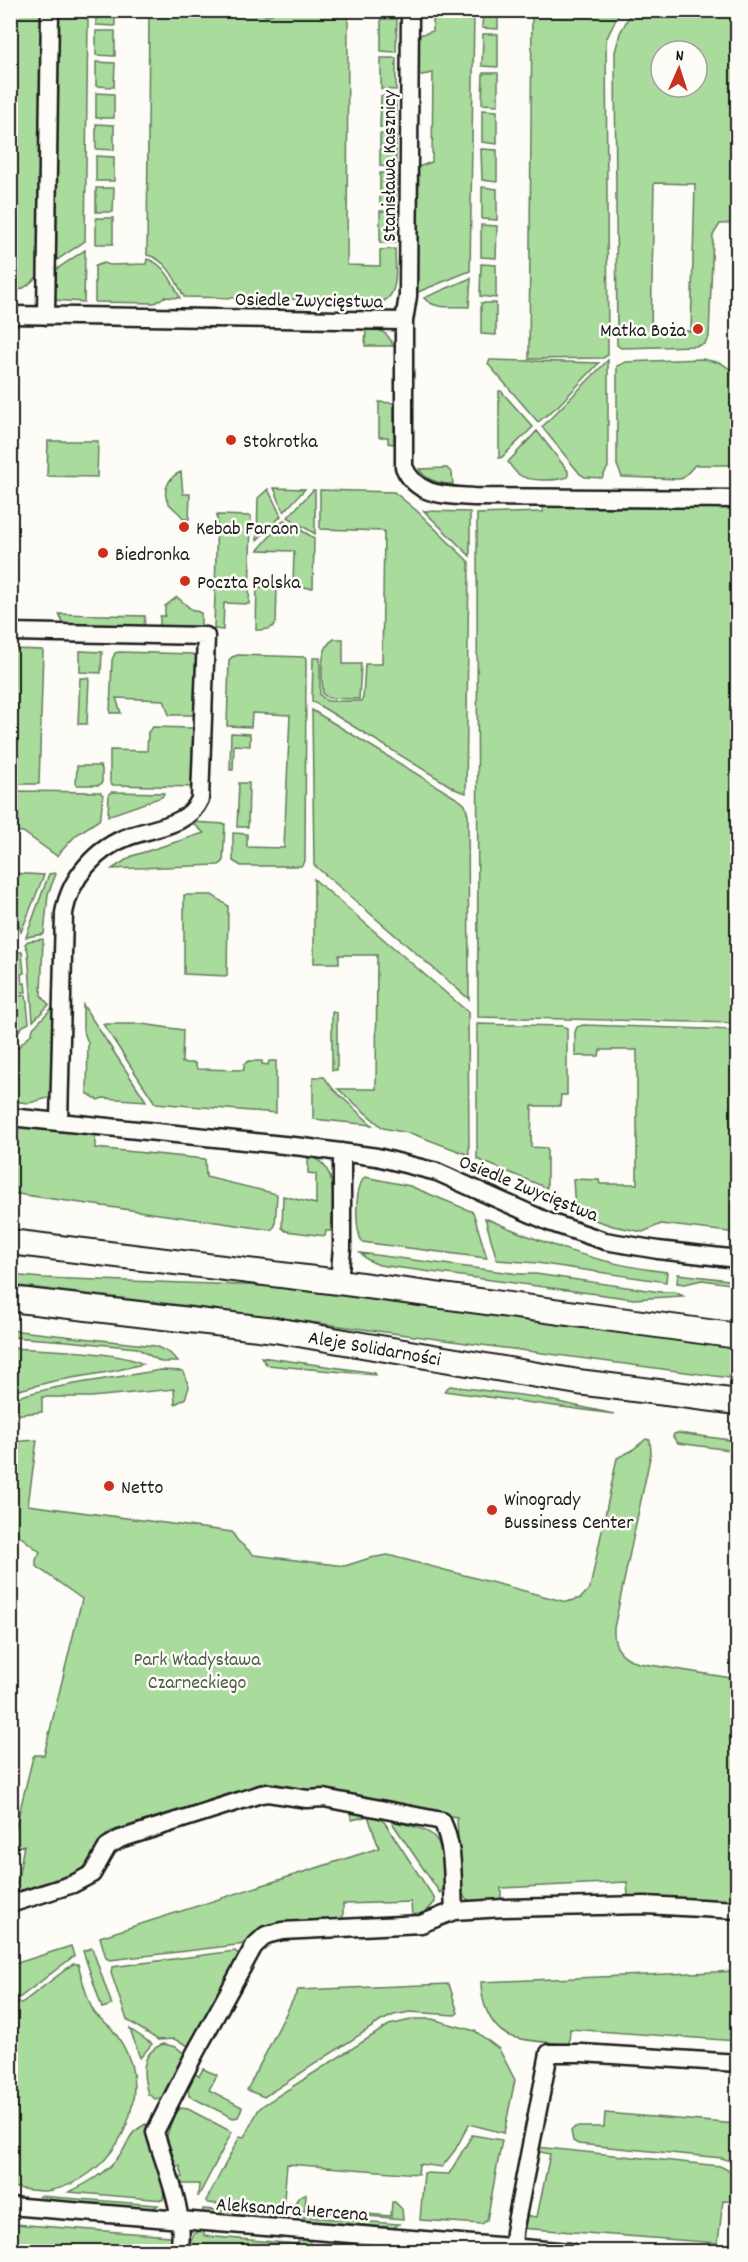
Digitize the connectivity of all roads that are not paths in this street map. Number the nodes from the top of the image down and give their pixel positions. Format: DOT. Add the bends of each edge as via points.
graph roads {
  1 [pos="50,10"];
  2 [pos="410,10"];
  3 [pos="10,315"];
  4 [pos="46,316"];
  5 [pos="404,321"];
  6 [pos="738,499"];
  7 [pos="10,632"];
  8 [pos="10,1117"];
  9 [pos="59,1122"];
  10 [pos="342,1152"];
  11 [pos="10,1242"];
  12 [pos="738,1259"];
  13 [pos="339,1282"];
  14 [pos="10,1299"];
  15 [pos="738,1336"];
  16 [pos="738,1402"];
  17 [pos="10,1904"];
  18 [pos="738,1910"];
  19 [pos="454,1911"];
  20 [pos="738,2063"];
  21 [pos="10,2206"];
  22 [pos="179,2220"];
  23 [pos="513,2249"];
  24 [pos="178,2252"];
  25 [pos="570,2252"];
  1 -- 4 [label="street"];
  2 -- 5 [label="street, Stanisława Kasznicy" via="408,296"];
  3 -- 4 [label="street, Osiedle Zwycięstwa"];
  4 -- 5 [label="street, Osiedle Zwycięstwa"];
  5 -- 6 [label="street, Osiedle Zwycięstwa" via="404,467 421,488 438,495 474,497"];
  7 -- 9 [label="street" via="206,636 200,799 196,808 187,817 127,837 108,848 88,863 69,892 64,913"];
  8 -- 9 [label="street, Osiedle Zwycięstwa"];
  9 -- 10 [label="street, Osiedle Zwycięstwa"];
  10 -- 12 [label="street, Osiedle Zwycięstwa" via="437,1172 549,1222 605,1241"];
  10 -- 13 [label="street"];
  11 -- 13 [label="street"];
  13 -- 15 [label="street"];
  14 -- 16 [label="street, Aleje Solidarności" via="275,1330 578,1382"];
  17 -- 19 [label="street" via="92,1874 108,1846 120,1839 268,1793 324,1798 442,1821 451,1848"];
  18 -- 19 [label="street" via="645,1905"];
  19 -- 22 [label="street" via="421,1924 282,1931 266,1935 254,1946 155,2132"];
  20 -- 23 [label="street" via="549,2053"];
  21 -- 22 [label="street, Aleksandra Hercena"];
  22 -- 23 [label="street, Aleksandra Hercena"];
  22 -- 24 [label="street"];
  23 -- 25 [label="street, Aleksandra Hercena"];
}
